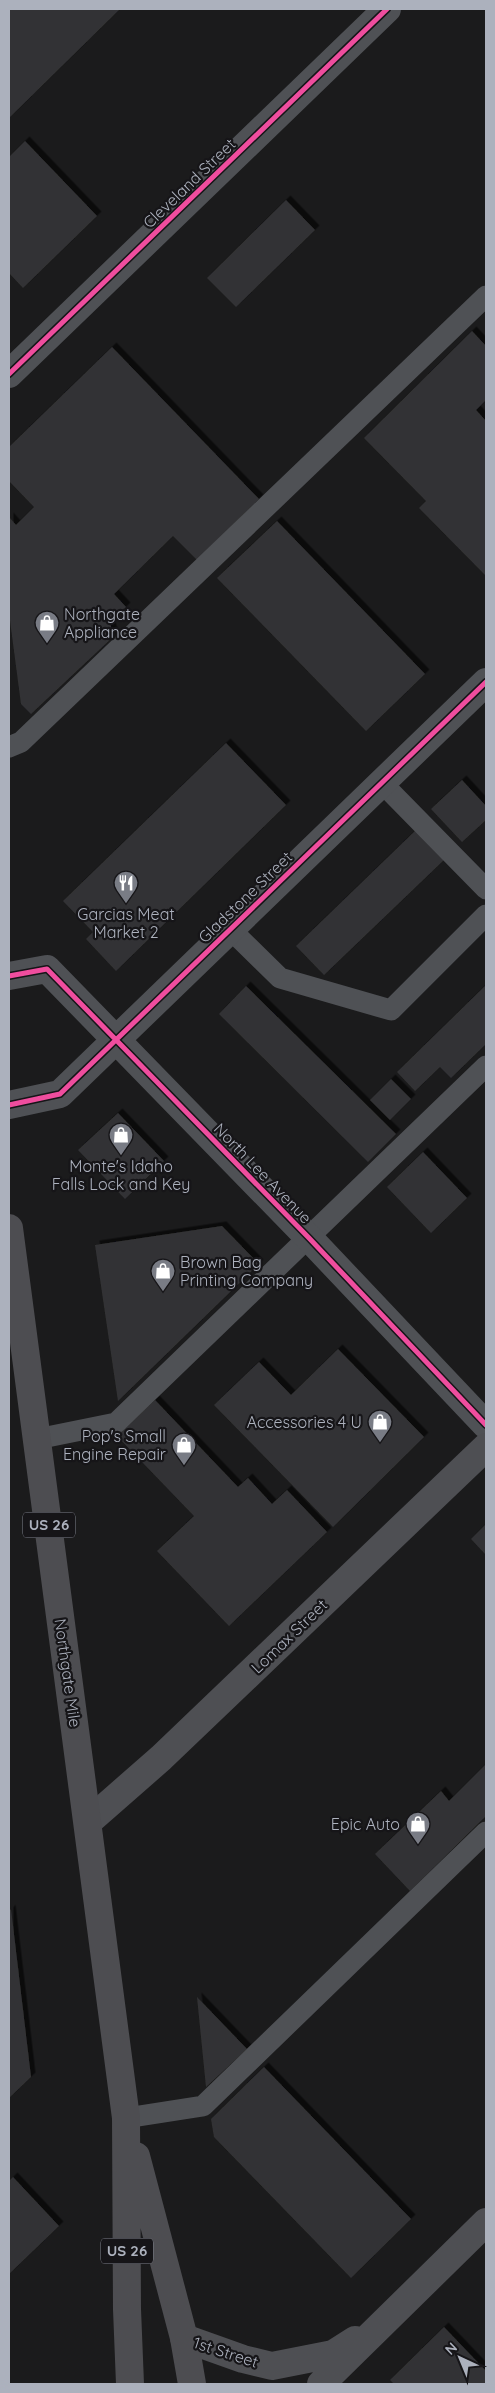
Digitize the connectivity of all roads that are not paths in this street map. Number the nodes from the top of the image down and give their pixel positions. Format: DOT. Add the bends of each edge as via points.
graph roads {
  1 [pos="387,9"];
  2 [pos="486,296"];
  3 [pos="9,374"];
  4 [pos="486,682"];
  5 [pos="9,747"];
  6 [pos="382,783"];
  7 [pos="486,889"];
  8 [pos="486,915"];
  9 [pos="230,929"];
  10 [pos="9,976"];
  11 [pos="116,1039"];
  12 [pos="486,1066"];
  13 [pos="9,1105"];
  14 [pos="9,1228"];
  15 [pos="309,1238"];
  16 [pos="486,1425"];
  17 [pos="37,1438"];
  18 [pos="486,1446"];
  19 [pos="88,1822"];
  20 [pos="486,1832"];
  21 [pos="126,2118"];
  22 [pos="486,2222"];
  23 [pos="378,2326"];
  24 [pos="184,2338"];
  25 [pos="130,2384"];
  26 [pos="192,2384"];
  27 [pos="321,2384"];
  1 -- 3 [label="street, Cleveland Street"];
  2 -- 5 [label="lane" via="21,742"];
  4 -- 6 [label="street, Gladstone Street"];
  6 -- 7 [label="lane"];
  6 -- 9 [label="street, Gladstone Street"];
  8 -- 9 [label="lane" via="391,1010 280,978"];
  9 -- 11 [label="street, Gladstone Street"];
  10 -- 11 [label="street, North Lee Avenue" via="47,969"];
  11 -- 13 [label="street, Gladstone Street" via="60,1094"];
  11 -- 15 [label="street, North Lee Avenue"];
  12 -- 15 [label="lane"];
  14 -- 17 [label="highway, Northgate Mile / US 26"];
  15 -- 16 [label="street, North Lee Avenue"];
  15 -- 17 [label="lane" via="116,1424"];
  17 -- 19 [label="highway, Northgate Mile / US 26"];
  18 -- 19 [label="main road, Lomax Street" via="161,1758"];
  19 -- 21 [label="highway, Northgate Mile / US 26"];
  20 -- 21 [label="lane" via="203,2106"];
  21 -- 24 [label="highway, Northgate Mile / US 26"];
  21 -- 25 [label="highway, Northgate Mile / US 26"];
  22 -- 23 [label="main road, 1st Street"];
  23 -- 24 [label="main road, 1st Street" via="333,2354 272,2366"];
  23 -- 27 [label="main road, 1st Street"];
  24 -- 26 [label="highway, Northgate Mile / US 26"];
}
